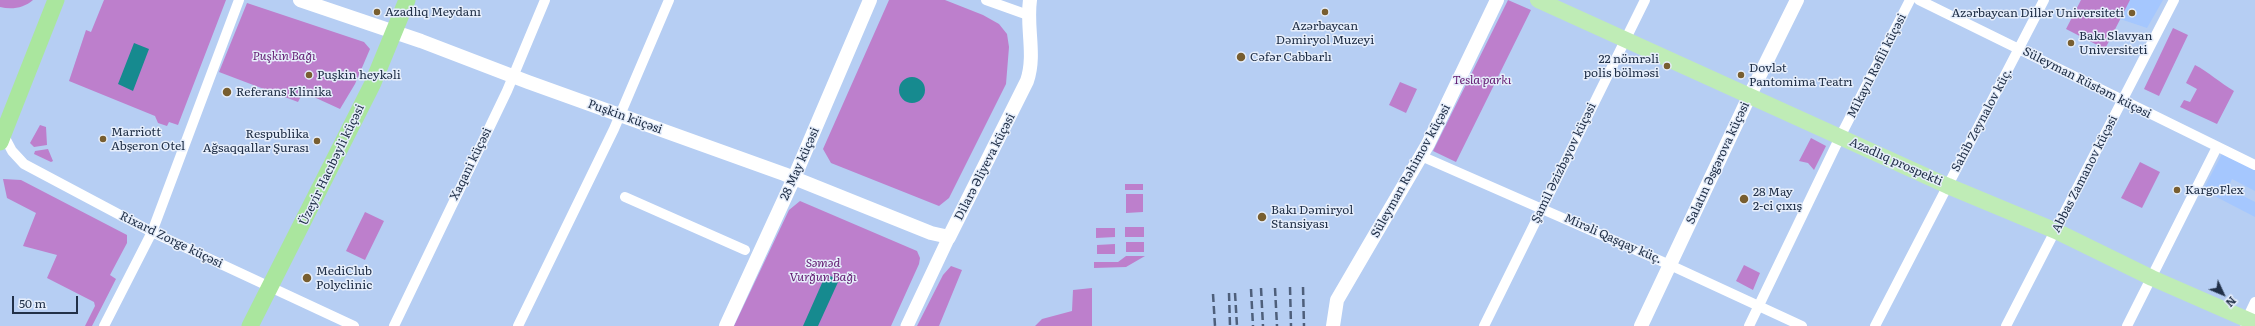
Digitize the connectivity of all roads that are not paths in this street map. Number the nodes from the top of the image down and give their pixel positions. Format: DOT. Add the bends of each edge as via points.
graph roads {
  1 [pos="56,0"];
  2 [pos="239,0"];
  3 [pos="300,0"];
  4 [pos="407,0"];
  5 [pos="545,0"];
  6 [pos="669,0"];
  7 [pos="870,0"];
  8 [pos="986,0"];
  9 [pos="1030,0"];
  10 [pos="1497,0"];
  11 [pos="1538,0"];
  12 [pos="1645,0"];
  13 [pos="1797,0"];
  14 [pos="1910,0"];
  15 [pos="1919,0"];
  16 [pos="2044,0"];
  17 [pos="2174,0"];
  18 [pos="1028,15"];
  19 [pos="394,32"];
  20 [pos="1625,40"];
  21 [pos="2019,49"];
  22 [pos="513,76"];
  23 [pos="1750,95"];
  24 [pos="2123,100"];
  25 [pos="620,115"];
  26 [pos="1840,137"];
  27 [pos="2,138"];
  28 [pos="2217,147"];
  29 [pos="1421,156"];
  30 [pos="2255,165"];
  31 [pos="794,178"];
  32 [pos="1948,186"];
  33 [pos="625,197"];
  34 [pos="1542,208"];
  35 [pos="2056,231"];
  36 [pos="152,232"];
  37 [pos="949,237"];
  38 [pos="745,250"];
  39 [pos="1670,265"];
  40 [pos="2152,278"];
  41 [pos="270,288"];
  42 [pos="2255,302"];
  43 [pos="1758,306"];
  44 [pos="1333,323"];
  45 [pos="2248,323"];
  46 [pos="104,326"];
  47 [pos="250,326"];
  48 [pos="354,326"];
  49 [pos="394,326"];
  50 [pos="518,326"];
  51 [pos="726,326"];
  52 [pos="907,326"];
  53 [pos="1484,326"];
  54 [pos="1641,326"];
  55 [pos="1749,326"];
  56 [pos="1802,326"];
  57 [pos="1875,326"];
  58 [pos="2006,326"];
  59 [pos="2127,326"];
  1 -- 27 [label="highway"];
  2 -- 36 [label="street"];
  3 -- 19 [label="main road, Puşkin küçəsi"];
  4 -- 19 [label="highway, Üzeyir Hacıbəyli küçəsi"];
  5 -- 22 [label="street, Xaqani küçəsi"];
  6 -- 25 [label="street"];
  7 -- 31 [label="main road, 28 May küçəsi"];
  8 -- 18 [label="street"];
  9 -- 18 [label="main road, Dilarə Əliyeva küçəsi"];
  10 -- 29 [label="main road, Süleyman Rəhimov küçəsi"];
  11 -- 20 [label="main road, Azadlıq prospekti"];
  12 -- 20 [label="street, Şamil Əzizbəyov küçəsi"];
  13 -- 23 [label="main road, Salatın Əsgərova küçəsi"];
  14 -- 26 [label="street, Mikayıl Rəfili küçəsi"];
  15 -- 21 [label="street, Süleyman Rüstəm küçəsi"];
  16 -- 21 [label="street, Sahib Zeynalov küç."];
  17 -- 24 [label="street, Abbas Zamanov küçəsi"];
  18 -- 37 [label="main road, Dilarə Əliyeva küçəsi" via="1031,60 1027,81"];
  19 -- 22 [label="main road, Puşkin küçəsi"];
  19 -- 41 [label="highway, Üzeyir Hacıbəyli küçəsi" via="372,85"];
  20 -- 23 [label="main road, Azadlıq prospekti"];
  20 -- 34 [label="street, Şamil Əzizbəyov küçəsi"];
  21 -- 24 [label="street, Süleyman Rüstəm küçəsi"];
  21 -- 32 [label="street, Sahib Zeynalov küç."];
  22 -- 25 [label="main road, Puşkin küçəsi"];
  22 -- 49 [label="street, Xaqani küçəsi"];
  23 -- 26 [label="main road, Azadlıq prospekti"];
  23 -- 39 [label="main road, Salatın Əsgərova küçəsi"];
  24 -- 28 [label="street, Süleyman Rüstəm küçəsi"];
  24 -- 35 [label="street, Abbas Zamanov küçəsi"];
  25 -- 31 [label="main road, Puşkin küçəsi"];
  25 -- 50 [label="street"];
  26 -- 32 [label="main road, Azadlıq prospekti"];
  26 -- 43 [label="street, Mikayıl Rəfili küçəsi"];
  27 -- 36 [label="street, Rixard Zorge küçəsi" via="24,164"];
  28 -- 30 [label="street, Süleyman Rüstəm küçəsi"];
  28 -- 40 [label="street"];
  29 -- 34 [label="street, Mirəli Qaşqay küç."];
  29 -- 44 [label="main road, Süleyman Rəhimov küçəsi" via="1338,300"];
  31 -- 37 [label="main road, Puşkin küçəsi" via="931,233"];
  31 -- 51 [label="main road, 28 May küçəsi"];
  32 -- 35 [label="main road, Azadlıq prospekti"];
  32 -- 57 [label="street, Sahib Zeynalov küç."];
  33 -- 38 [label="street"];
  34 -- 39 [label="street, Mirəli Qaşqay küç."];
  34 -- 53 [label="street, Şamil Əzizbəyov küçəsi"];
  35 -- 40 [label="main road, Azadlıq prospekti"];
  35 -- 58 [label="street, Abbas Zamanov küçəsi"];
  36 -- 41 [label="street, Rixard Zorge küçəsi"];
  36 -- 46 [label="street"];
  37 -- 52 [label="street, Dilarə Əliyeva küçəsi"];
  39 -- 43 [label="street, Mirəli Qaşqay küç."];
  39 -- 54 [label="main road, Salatın Əsgərova küçəsi"];
  40 -- 45 [label="main road, Azadlıq prospekti"];
  40 -- 59 [label="street"];
  41 -- 47 [label="highway, Üzeyir Hacıbəyli küçəsi"];
  41 -- 48 [label="street, Rixard Zorge küçəsi"];
  42 -- 45 [label="street"];
  43 -- 55 [label="street, Mikayıl Rəfili küçəsi"];
  43 -- 56 [label="street, Mirəli Qaşqay küç."];
}
